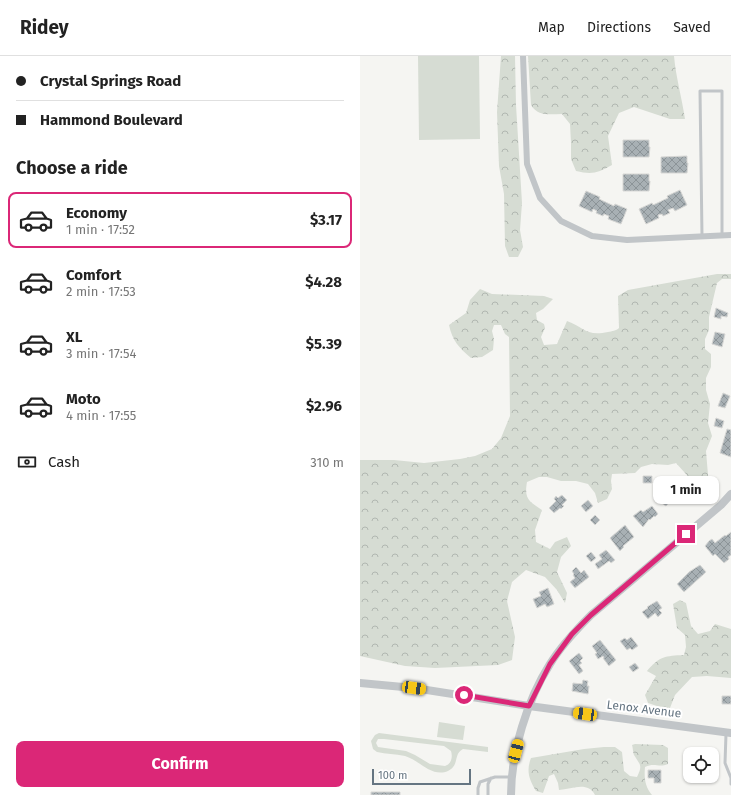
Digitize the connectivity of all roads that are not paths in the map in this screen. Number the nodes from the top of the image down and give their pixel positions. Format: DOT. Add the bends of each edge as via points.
graph roads {
  1 [pos="523,56"];
  2 [pos="731,235"];
  3 [pos="702,236"];
  4 [pos="722,236"];
  5 [pos="731,494"];
  6 [pos="360,683"];
  7 [pos="529,706"];
  8 [pos="729,732"];
  9 [pos="512,777"];
  10 [pos="491,778"];
  11 [pos="731,784"];
  12 [pos="478,795"];
  13 [pos="488,795"];
  14 [pos="511,795"];
  1 -- 3 [label="street" via="527,164 540,198 561,221 592,236 627,240"];
  2 -- 4 [label="street"];
  3 -- 4 [label="street"];
  3 -- 4 [label="lane" via="700,91 722,91"];
  5 -- 7 [label="street" via="572,634 550,664"];
  6 -- 7 [label="street, Lenox Avenue" via="414,688"];
  7 -- 8 [label="street, Lenox Avenue"];
  7 -- 9 [label="street" via="516,751"];
  8 -- 11 [label="lane" via="725,763"];
  9 -- 10 [label="lane"];
  9 -- 14 [label="street"];
  10 -- 12 [label="lane" via="480,782"];
  10 -- 13 [label="lane"];
}
